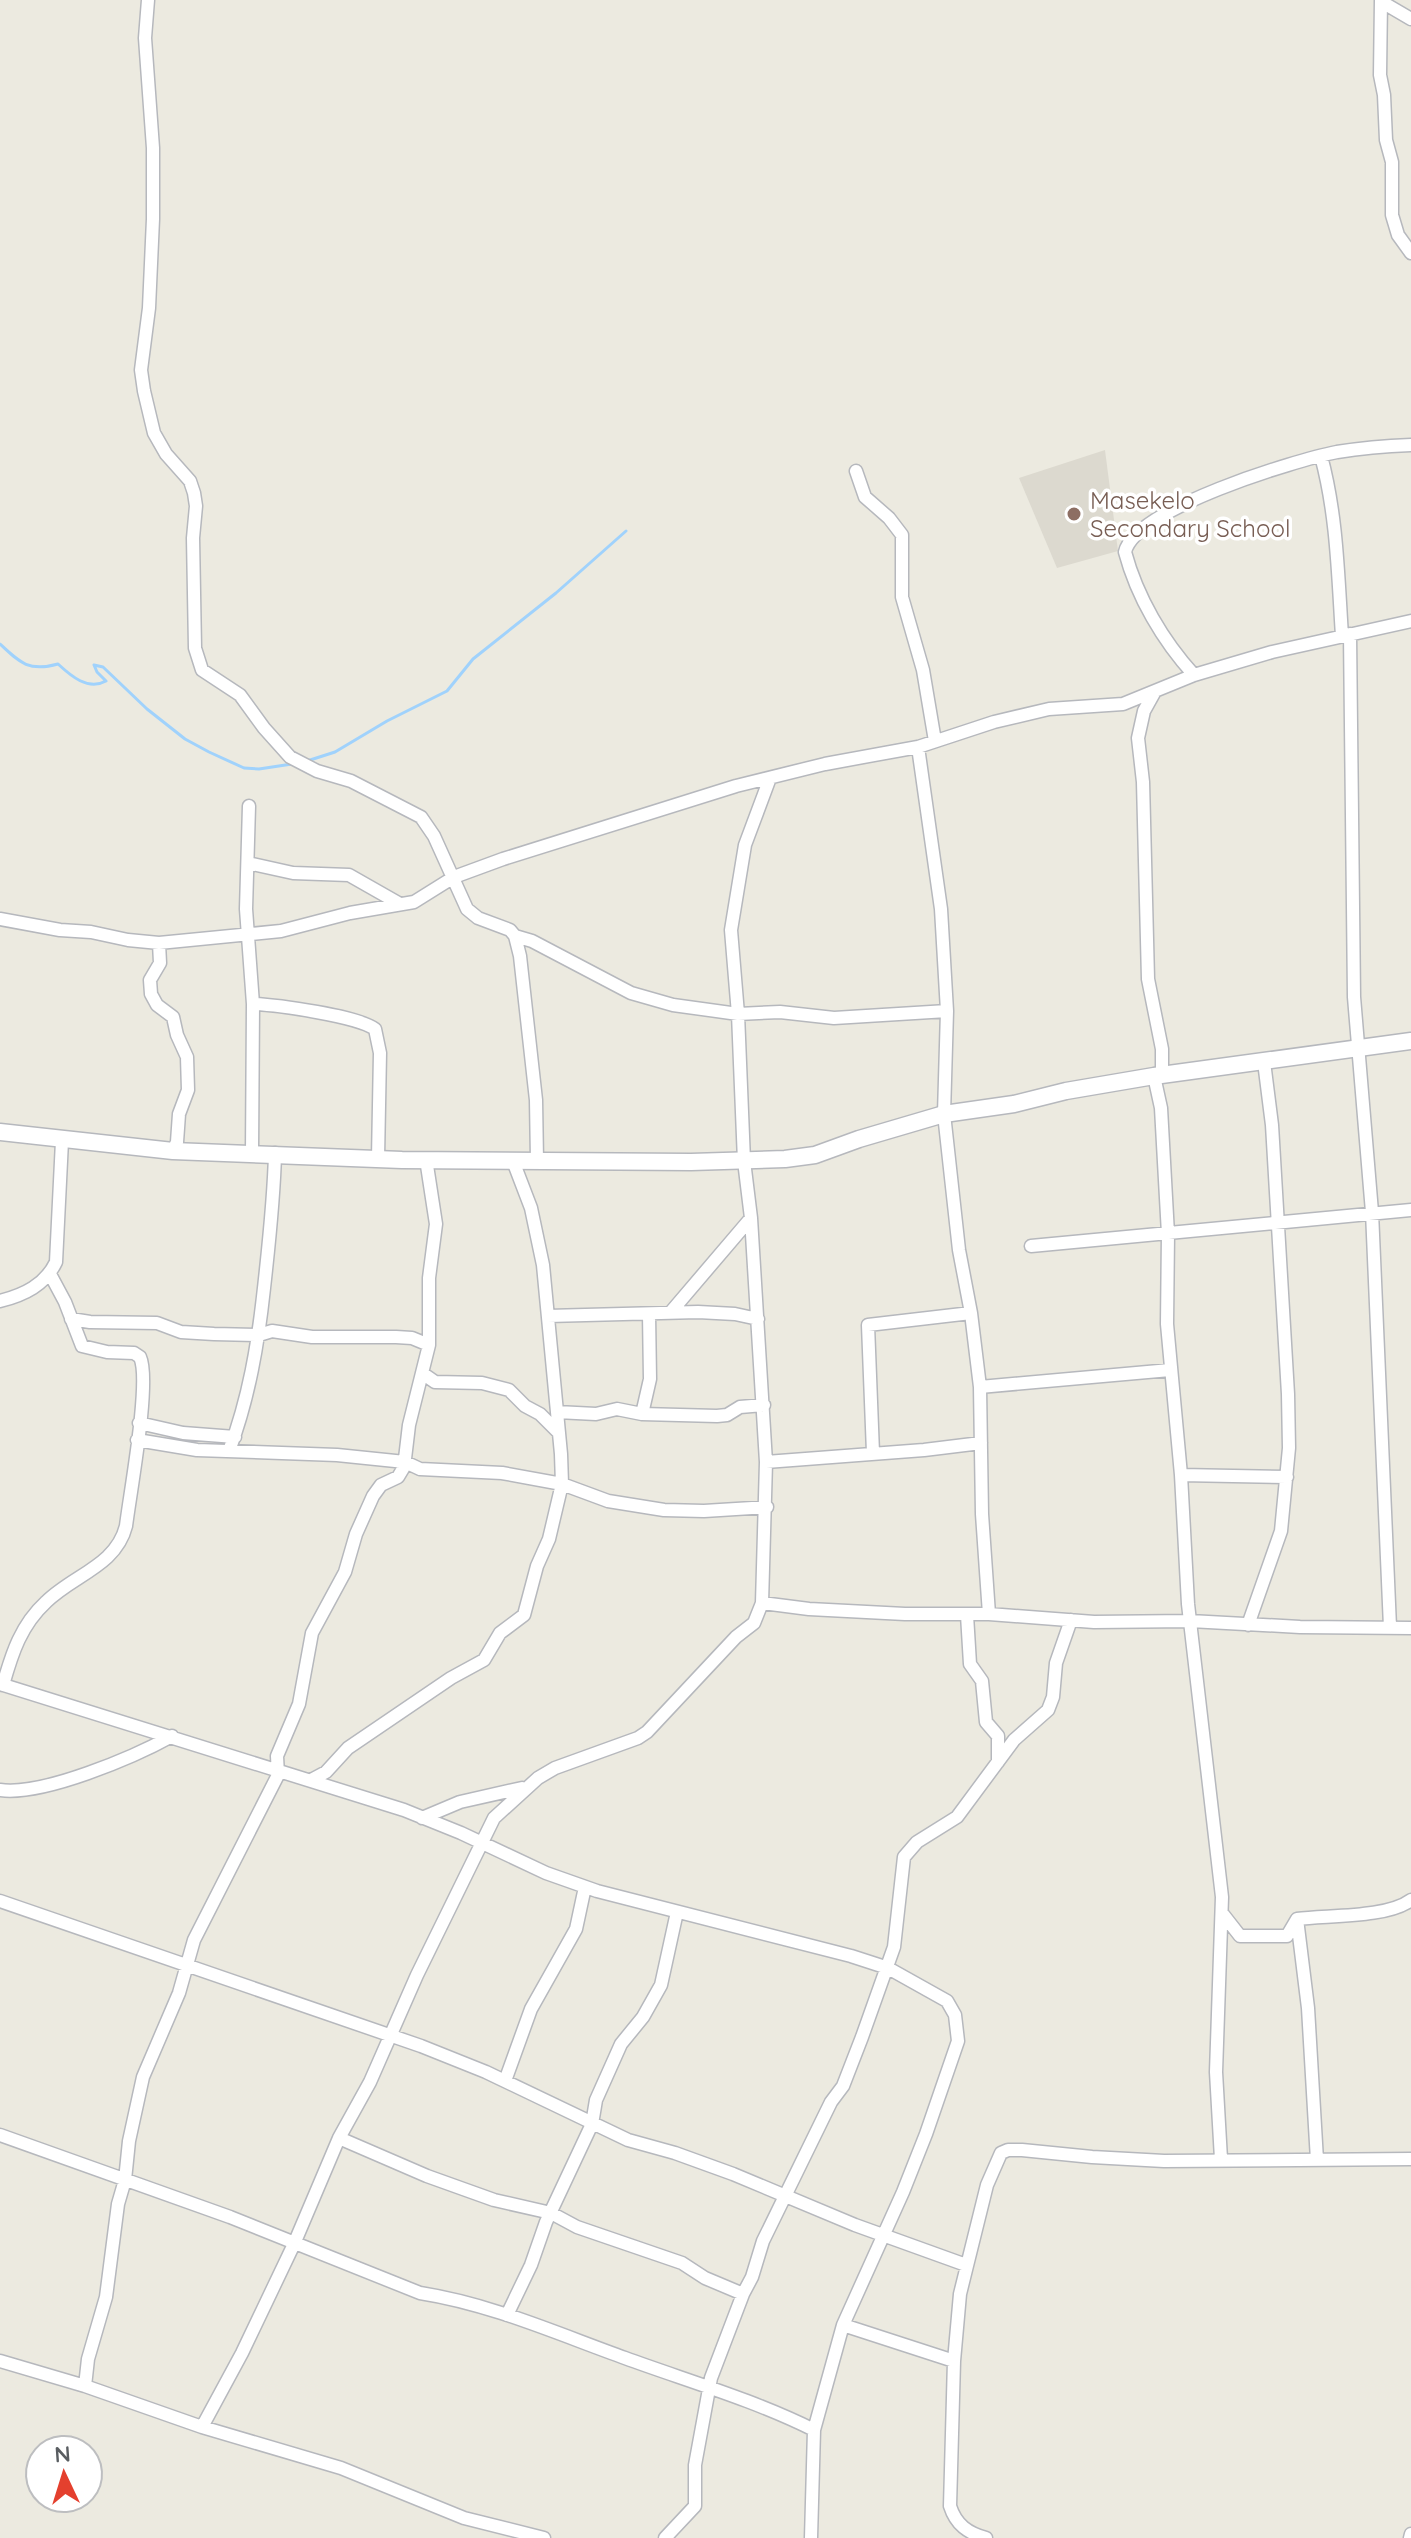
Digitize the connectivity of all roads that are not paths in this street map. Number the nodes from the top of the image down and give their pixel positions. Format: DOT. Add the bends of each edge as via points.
graph roads {
  1 [pos="148,0"];
  2 [pos="1381,1"];
  3 [pos="1411,19"];
  4 [pos="1411,253"];
  5 [pos="1411,445"];
  6 [pos="1321,456"];
  7 [pos="856,471"];
  8 [pos="1411,621"];
  9 [pos="1346,635"];
  10 [pos="1194,675"];
  11 [pos="1154,693"];
  12 [pos="935,741"];
  13 [pos="918,747"];
  14 [pos="770,778"];
  15 [pos="249,806"];
  16 [pos="248,863"];
  17 [pos="454,877"];
  18 [pos="400,904"];
  19 [pos="0,919"];
  20 [pos="248,935"];
  21 [pos="515,936"];
  22 [pos="159,943"];
  23 [pos="253,1004"];
  24 [pos="947,1011"];
  25 [pos="738,1014"];
  26 [pos="1411,1041"];
  27 [pos="1358,1048"];
  28 [pos="1264,1062"];
  29 [pos="1158,1076"];
  30 [pos="944,1114"];
  31 [pos="0,1132"];
  32 [pos="62,1141"];
  33 [pos="173,1151"];
  34 [pos="252,1152"];
  35 [pos="275,1153"];
  36 [pos="378,1158"];
  37 [pos="426,1159"];
  38 [pos="513,1161"];
  39 [pos="537,1161"];
  40 [pos="744,1161"];
  41 [pos="1411,1210"];
  42 [pos="1372,1212"];
  43 [pos="751,1218"];
  44 [pos="1277,1222"];
  45 [pos="1168,1234"];
  46 [pos="1031,1246"];
  47 [pos="50,1274"];
  48 [pos="0,1301"];
  49 [pos="670,1313"];
  50 [pos="971,1313"];
  51 [pos="649,1314"];
  52 [pos="548,1316"];
  53 [pos="71,1319"];
  54 [pos="758,1319"];
  55 [pos="259,1335"];
  56 [pos="429,1345"];
  57 [pos="1170,1370"];
  58 [pos="422,1373"];
  59 [pos="980,1387"];
  60 [pos="764,1405"];
  61 [pos="557,1412"];
  62 [pos="642,1414"];
  63 [pos="139,1423"];
  64 [pos="559,1433"];
  65 [pos="235,1437"];
  66 [pos="137,1440"];
  67 [pos="981,1443"];
  68 [pos="229,1451"];
  69 [pos="873,1453"];
  70 [pos="405,1462"];
  71 [pos="766,1462"];
  72 [pos="1181,1475"];
  73 [pos="1287,1477"];
  74 [pos="562,1484"];
  75 [pos="767,1507"];
  76 [pos="762,1603"];
  77 [pos="989,1614"];
  78 [pos="967,1615"];
  79 [pos="1071,1620"];
  80 [pos="1190,1621"];
  81 [pos="1248,1625"];
  82 [pos="1390,1627"];
  83 [pos="1411,1628"];
  84 [pos="1,1684"];
  85 [pos="172,1736"];
  86 [pos="998,1765"];
  87 [pos="278,1769"];
  88 [pos="311,1780"];
  89 [pos="529,1786"];
  90 [pos="0,1790"];
  91 [pos="422,1818"];
  92 [pos="480,1843"];
  93 [pos="585,1887"];
  94 [pos="1411,1900"];
  95 [pos="0,1901"];
  96 [pos="677,1912"];
  97 [pos="1222,1913"];
  98 [pos="1297,1919"];
  99 [pos="186,1963"];
  100 [pos="888,1968"];
  101 [pos="389,2037"];
  102 [pos="505,2081"];
  103 [pos="592,2124"];
  104 [pos="0,2135"];
  105 [pos="339,2138"];
  106 [pos="1221,2159"];
  107 [pos="1411,2159"];
  108 [pos="1317,2160"];
  109 [pos="125,2180"];
  110 [pos="787,2195"];
  111 [pos="551,2213"];
  112 [pos="883,2236"];
  113 [pos="294,2244"];
  114 [pos="966,2265"];
  115 [pos="743,2294"];
  116 [pos="507,2315"];
  117 [pos="843,2325"];
  118 [pos="0,2361"];
  119 [pos="954,2361"];
  120 [pos="85,2386"];
  121 [pos="708,2387"];
  122 [pos="202,2427"];
  123 [pos="814,2430"];
  124 [pos="959,2533"];
  125 [pos="544,2538"];
  126 [pos="665,2538"];
  127 [pos="811,2538"];
  128 [pos="986,2538"];
  1 -- 17 [label="street" via="153,219 141,370 154,433 194,493 199,665 240,695 290,757 421,817"];
  2 -- 3 [label="street"];
  2 -- 4 [label="street" via="1379,59 1392,162 1392,215"];
  5 -- 6 [label="street"];
  6 -- 9 [label="street"];
  6 -- 10 [label="street" via="1179,506 1128,542 1126,556 1157,625"];
  7 -- 12 [label="street" via="865,497 902,535 902,597 923,670"];
  8 -- 9 [label="street"];
  9 -- 10 [label="street"];
  9 -- 27 [label="street"];
  10 -- 11 [label="street"];
  11 -- 12 [label="street" via="1109,706 1027,713"];
  11 -- 29 [label="street" via="1138,738 1148,979 1162,1049"];
  12 -- 13 [label="street"];
  13 -- 14 [label="street"];
  13 -- 24 [label="street" via="940,898"];
  14 -- 17 [label="street" via="584,832"];
  14 -- 25 [label="street" via="745,845 732,918"];
  15 -- 16 [label="street"];
  16 -- 18 [label="street" via="293,873 349,875"];
  16 -- 20 [label="street"];
  17 -- 18 [label="street" via="421,899"];
  17 -- 21 [label="street" via="472,914"];
  18 -- 20 [label="street"];
  19 -- 22 [label="street"];
  20 -- 22 [label="street"];
  20 -- 23 [label="street"];
  21 -- 25 [label="street" via="645,998"];
  21 -- 39 [label="street" via="536,1100"];
  22 -- 33 [label="street" via="160,963 150,980 151,994 173,1017 187,1057 188,1090"];
  23 -- 34 [label="street"];
  23 -- 36 [label="street" via="281,1005 375,1029 380,1053"];
  24 -- 25 [label="street" via="834,1018"];
  24 -- 30 [label="street"];
  25 -- 40 [label="street"];
  26 -- 27 [label="street"];
  27 -- 28 [label="street"];
  27 -- 42 [label="street"];
  28 -- 29 [label="street"];
  28 -- 44 [label="street"];
  29 -- 30 [label="street"];
  29 -- 45 [label="street"];
  30 -- 40 [label="street" via="815,1155"];
  30 -- 50 [label="street"];
  31 -- 32 [label="street"];
  32 -- 33 [label="street"];
  32 -- 47 [label="street" via="59,1238"];
  33 -- 34 [label="street"];
  34 -- 35 [label="street"];
  35 -- 36 [label="street"];
  35 -- 55 [label="street"];
  36 -- 37 [label="street"];
  37 -- 38 [label="street"];
  37 -- 56 [label="street" via="436,1224"];
  38 -- 39 [label="street"];
  38 -- 52 [label="street" via="531,1208"];
  39 -- 40 [label="street"];
  40 -- 43 [label="street"];
  41 -- 42 [label="street"];
  42 -- 44 [label="street"];
  42 -- 82 [label="street"];
  43 -- 49 [label="street"];
  43 -- 54 [label="street"];
  44 -- 45 [label="street"];
  44 -- 73 [label="street" via="1288,1394"];
  45 -- 46 [label="street"];
  45 -- 57 [label="street"];
  47 -- 48 [label="street" via="34,1288"];
  47 -- 53 [label="street"];
  49 -- 51 [label="street"];
  49 -- 54 [label="street" via="723,1312"];
  50 -- 59 [label="street"];
  50 -- 69 [label="street" via="868,1325"];
  51 -- 52 [label="street"];
  51 -- 62 [label="street" via="650,1379"];
  52 -- 61 [label="street"];
  53 -- 55 [label="street"];
  53 -- 63 [label="street" via="86,1348 140,1357"];
  54 -- 60 [label="street"];
  55 -- 56 [label="street" via="272,1331 312,1337 396,1337"];
  55 -- 65 [label="street"];
  56 -- 58 [label="street"];
  57 -- 59 [label="street"];
  57 -- 72 [label="street"];
  58 -- 64 [label="street" via="435,1382 482,1383 509,1390"];
  58 -- 70 [label="street"];
  59 -- 67 [label="street"];
  60 -- 62 [label="street" via="717,1416"];
  60 -- 71 [label="street"];
  61 -- 62 [label="street" via="621,1409"];
  61 -- 64 [label="street"];
  63 -- 65 [label="street"];
  63 -- 66 [label="street"];
  64 -- 74 [label="street"];
  65 -- 68 [label="street"];
  66 -- 68 [label="street"];
  66 -- 84 [label="street" via="120,1544 32,1618 18,1637"];
  67 -- 69 [label="street"];
  67 -- 77 [label="street"];
  68 -- 70 [label="street"];
  69 -- 71 [label="street"];
  70 -- 74 [label="street" via="420,1469 484,1471"];
  70 -- 87 [label="street" via="403,1471 373,1496 345,1572 312,1633 302,1693 277,1756"];
  71 -- 75 [label="street"];
  72 -- 73 [label="street"];
  72 -- 80 [label="street"];
  73 -- 81 [label="street" via="1281,1531"];
  74 -- 75 [label="street" via="608,1501 664,1510"];
  74 -- 88 [label="street" via="524,1615 500,1633 484,1660 348,1748"];
  75 -- 76 [label="street"];
  76 -- 78 [label="street"];
  76 -- 89 [label="street" via="754,1623 647,1732 555,1768"];
  77 -- 78 [label="street"];
  77 -- 79 [label="street"];
  78 -- 86 [label="street" via="970,1664 982,1681 986,1722 998,1736"];
  79 -- 80 [label="street"];
  79 -- 86 [label="street" via="1056,1663 1051,1705 1020,1734"];
  80 -- 81 [label="street"];
  80 -- 97 [label="street"];
  81 -- 82 [label="street"];
  82 -- 83 [label="street"];
  84 -- 85 [label="street"];
  85 -- 87 [label="street"];
  85 -- 90 [label="street" via="102,1768 17,1791"];
  86 -- 100 [label="street" via="957,1817 917,1842 904,1857"];
  87 -- 88 [label="street"];
  87 -- 99 [label="street"];
  88 -- 91 [label="street"];
  89 -- 91 [label="street" via="460,1802"];
  89 -- 92 [label="street" via="494,1818"];
  91 -- 92 [label="street"];
  92 -- 93 [label="street"];
  92 -- 101 [label="street"];
  93 -- 96 [label="street"];
  93 -- 102 [label="street" via="576,1929 531,2009"];
  94 -- 98 [label="street" via="1378,1911"];
  95 -- 99 [label="street"];
  96 -- 100 [label="street"];
  96 -- 103 [label="street" via="661,1985 621,2044 596,2100"];
  97 -- 98 [label="street" via="1245,1938 1287,1936"];
  97 -- 106 [label="street" via="1216,2072"];
  98 -- 108 [label="street"];
  99 -- 101 [label="street"];
  99 -- 109 [label="street" via="179,1993 139,2087"];
  100 -- 110 [label="street" via="851,2066"];
  100 -- 112 [label="street" via="947,2001 958,2034 926,2134"];
  101 -- 102 [label="street"];
  101 -- 105 [label="street"];
  102 -- 103 [label="street"];
  103 -- 110 [label="street"];
  103 -- 111 [label="street"];
  104 -- 109 [label="street"];
  105 -- 111 [label="street" via="494,2200"];
  105 -- 113 [label="street"];
  106 -- 108 [label="street"];
  106 -- 114 [label="street" via="1127,2160 1008,2150 994,2166"];
  107 -- 108 [label="street"];
  109 -- 113 [label="street"];
  109 -- 120 [label="street"];
  110 -- 112 [label="street"];
  110 -- 115 [label="street"];
  111 -- 115 [label="street" via="682,2263"];
  111 -- 116 [label="street"];
  112 -- 114 [label="street"];
  112 -- 117 [label="street"];
  113 -- 116 [label="street" via="420,2293"];
  113 -- 122 [label="street"];
  114 -- 119 [label="street"];
  115 -- 121 [label="street"];
  116 -- 121 [label="street"];
  117 -- 119 [label="street"];
  117 -- 123 [label="street"];
  118 -- 120 [label="street"];
  119 -- 124 [label="street" via="950,2506"];
  120 -- 122 [label="street"];
  121 -- 123 [label="street"];
  121 -- 126 [label="street" via="695,2465 695,2506"];
  122 -- 125 [label="street" via="341,2468 464,2518"];
  123 -- 127 [label="street"];
  124 -- 128 [label="street"];
}
